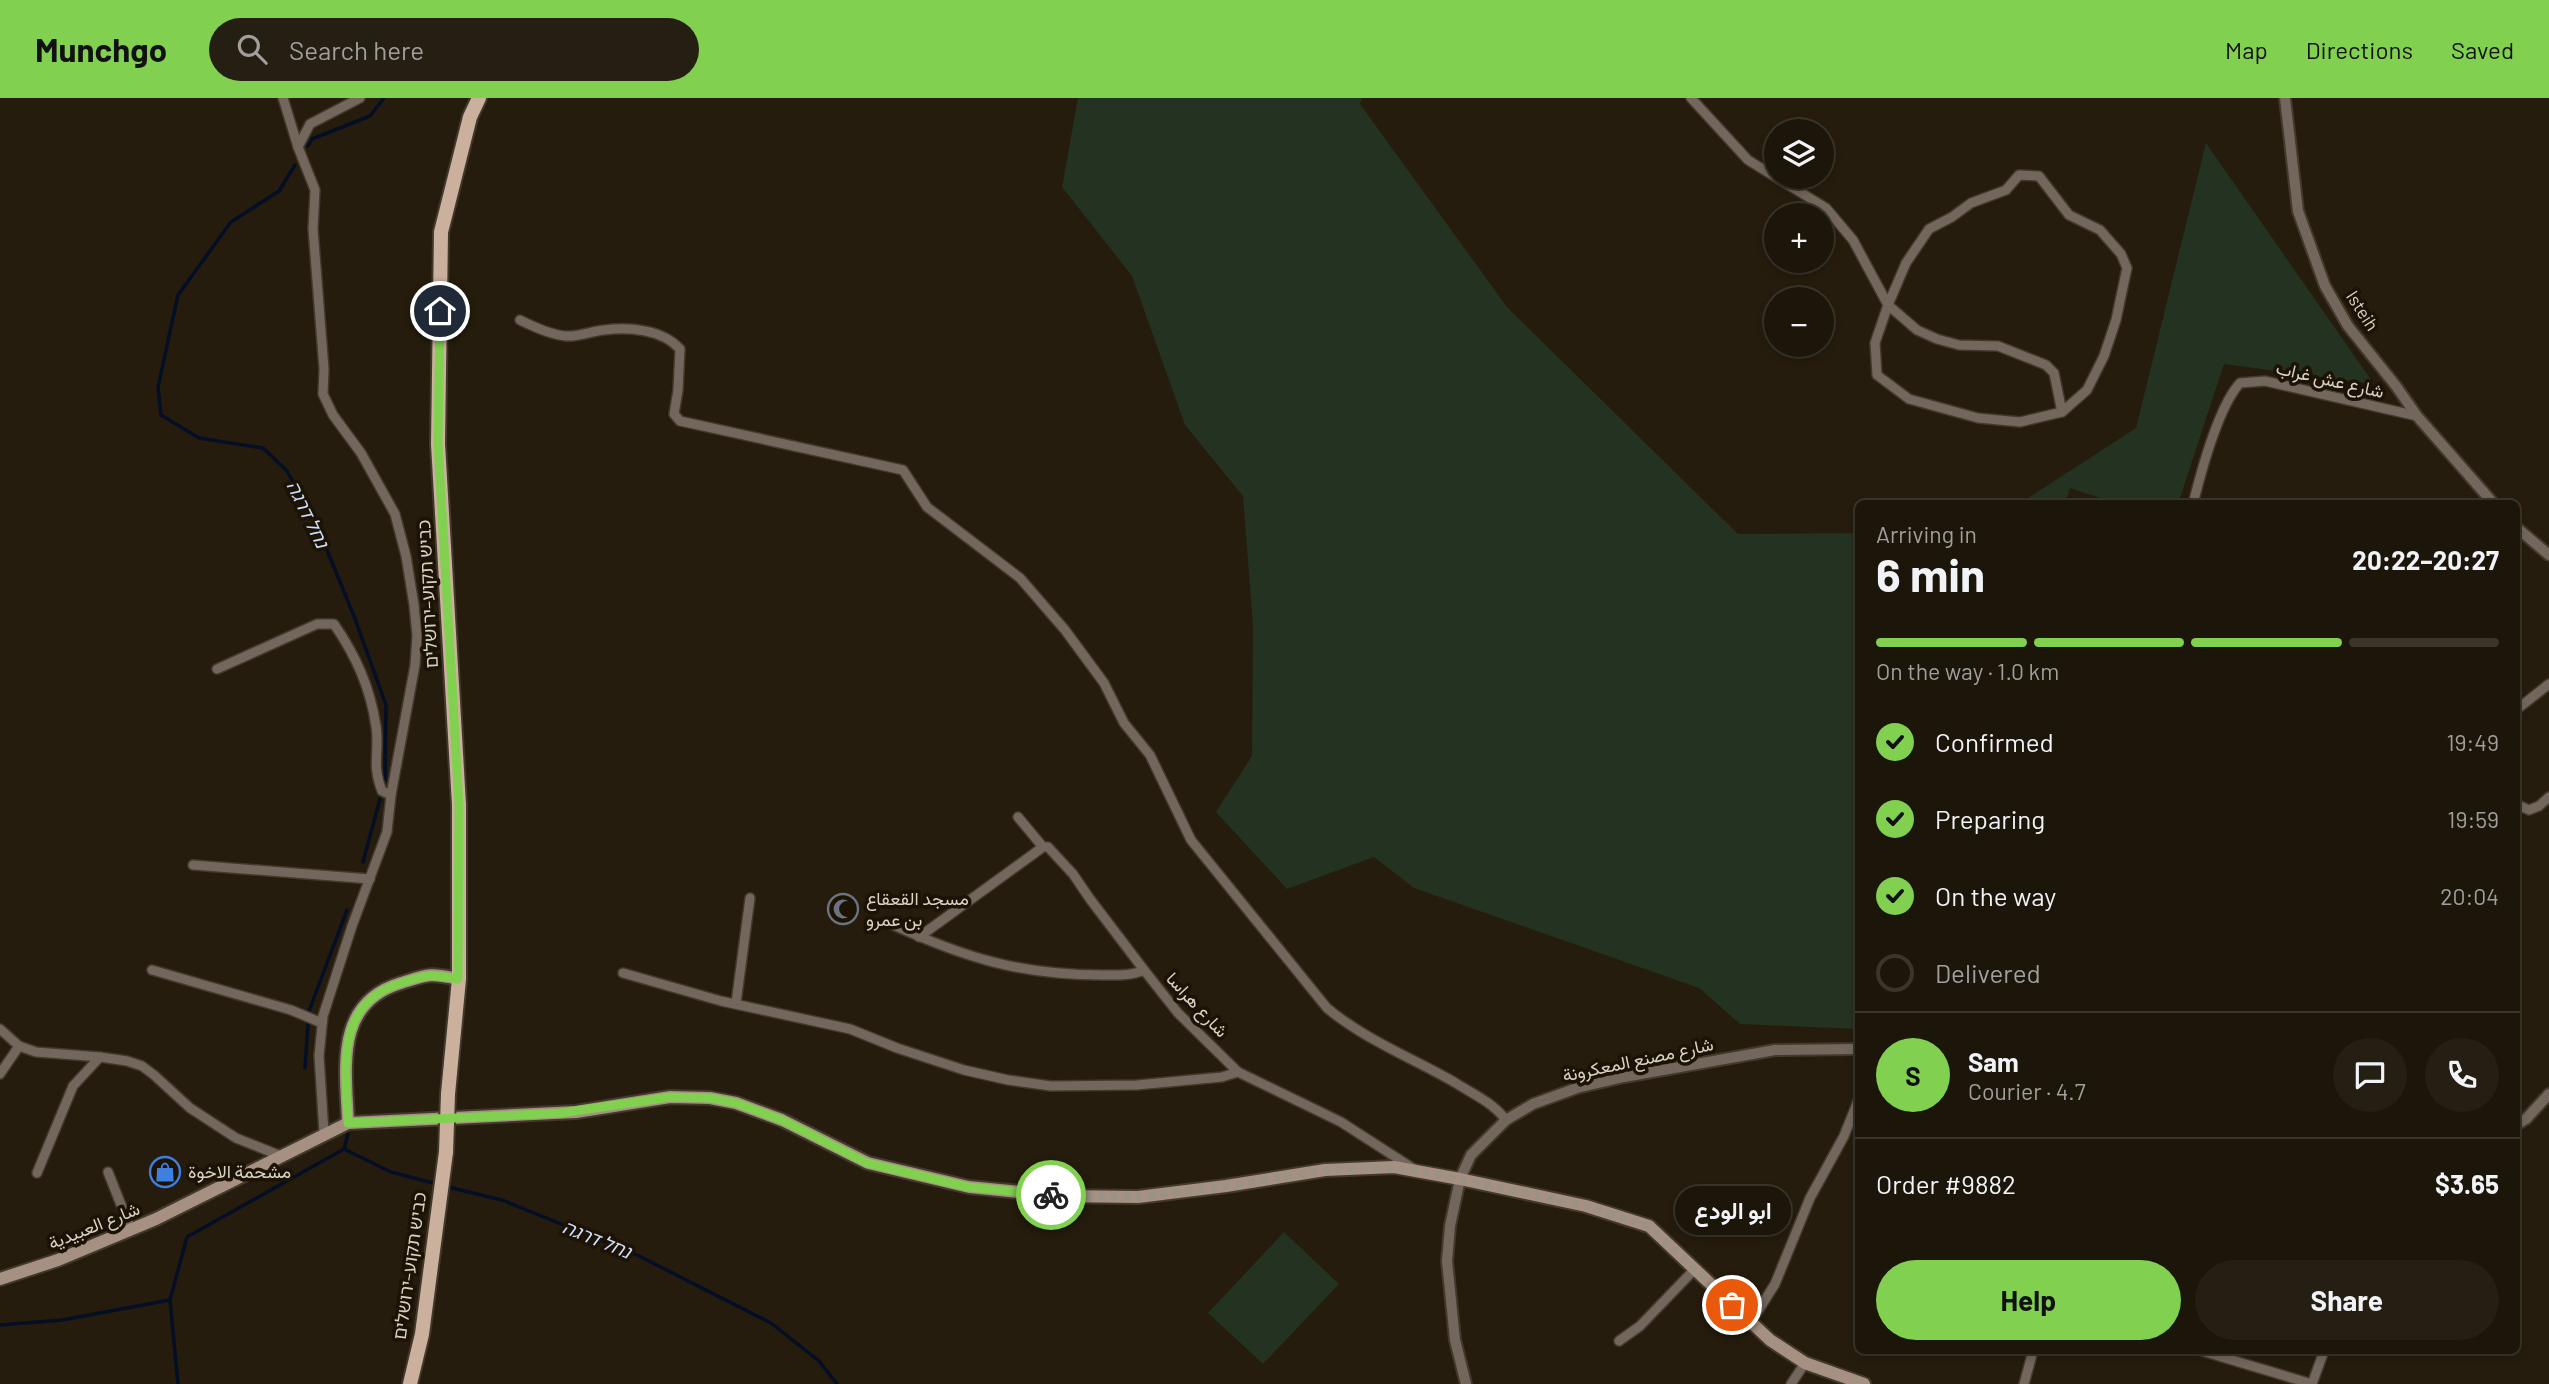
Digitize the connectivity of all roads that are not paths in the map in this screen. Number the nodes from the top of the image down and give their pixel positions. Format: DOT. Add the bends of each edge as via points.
graph roads {
  1 [pos="282,98"];
  2 [pos="360,98"];
  3 [pos="479,98"];
  4 [pos="1691,98"];
  5 [pos="2285,98"];
  6 [pos="298,146"];
  7 [pos="1888,305"];
  8 [pos="520,320"];
  9 [pos="2062,412"];
  10 [pos="2417,416"];
  11 [pos="2194,500"];
  12 [pos="2490,500"];
  13 [pos="2520,530"];
  14 [pos="2549,555"];
  15 [pos="217,669"];
  16 [pos="2549,684"];
  17 [pos="2520,707"];
  18 [pos="391,795"];
  19 [pos="2549,797"];
  20 [pos="2520,806"];
  21 [pos="1018,817"];
  22 [pos="1043,847"];
  23 [pos="193,865"];
  24 [pos="370,879"];
  25 [pos="750,898"];
  26 [pos="893,925"];
  27 [pos="919,937"];
  28 [pos="152,970"];
  29 [pos="1144,970"];
  30 [pos="623,973"];
  31 [pos="458,979"];
  32 [pos="736,1003"];
  33 [pos="322,1023"];
  34 [pos="0,1029"];
  35 [pos="19,1046"];
  36 [pos="1855,1049"];
  37 [pos="100,1056"];
  38 [pos="1238,1072"];
  39 [pos="0,1074"];
  40 [pos="2549,1094"];
  41 [pos="1855,1108"];
  42 [pos="1506,1120"];
  43 [pos="348,1123"];
  44 [pos="2520,1123"];
  45 [pos="324,1133"];
  46 [pos="281,1156"];
  47 [pos="1415,1170"];
  48 [pos="108,1172"];
  49 [pos="37,1173"];
  50 [pos="1460,1179"];
  51 [pos="131,1230"];
  52 [pos="1694,1270"];
  53 [pos="0,1279"];
  54 [pos="1751,1322"];
  55 [pos="1619,1341"];
  56 [pos="2032,1354"];
  57 [pos="2212,1354"];
  58 [pos="2323,1354"];
  59 [pos="1805,1363"];
  60 [pos="410,1384"];
  61 [pos="1466,1384"];
  62 [pos="1791,1384"];
  63 [pos="1864,1384"];
  64 [pos="2024,1384"];
  65 [pos="2312,1384"];
  1 -- 6 [label="street"];
  2 -- 6 [label="street" via="310,124"];
  3 -- 31 [label="main road, כביש תקוע–ירושלים" via="441,232 438,444 459,805"];
  4 -- 7 [label="street" via="1748,160 1826,208 1853,240"];
  5 -- 10 [label="street, Isteih" via="2298,211 2325,286 2348,326"];
  6 -- 18 [label="street" via="315,190 313,229 323,394 395,514 415,606 415,665"];
  7 -- 9 [label="street" via="1917,330 1937,339 1998,346 2046,365 2054,373"];
  7 -- 9 [label="street" via="1875,343 1877,375 1909,399 1978,418 2020,422"];
  7 -- 9 [label="street" via="1906,263 1928,229 1971,203 2006,190 2019,175 2039,176 2069,215 2100,230 2127,268 2104,356 2087,390"];
  8 -- 42 [label="street" via="567,336 617,329 662,335 680,349 674,414 680,421 903,470 928,506 1020,578 1065,630 1104,683 1124,723 1150,755 1191,840 1327,1008 1348,1026 1494,1106"];
  10 -- 11 [label="street, شارع عش غراب" via="2265,381 2240,383 2221,417"];
  10 -- 12 [label="street, Isteih"];
  13 -- 14 [label="street"];
  15 -- 18 [label="street" via="317,624 334,624 353,651 367,686 377,728 375,773 382,791"];
  16 -- 17 [label="street"];
  18 -- 24 [label="street" via="387,832"];
  19 -- 20 [label="street" via="2529,810"];
  21 -- 22 [label="street"];
  22 -- 27 [label="street"];
  22 -- 29 [label="street" via="1053,850 1073,874"];
  23 -- 24 [label="street"];
  24 -- 33 [label="street"];
  25 -- 32 [label="street"];
  26 -- 27 [label="street, شارع هراسا"];
  27 -- 29 [label="street, شارع هراسا" via="957,953 1029,970 1091,975"];
  28 -- 33 [label="street"];
  29 -- 38 [label="street, شارع هراسا" via="1178,1013"];
  30 -- 32 [label="street"];
  31 -- 43 [label="main road" via="431,974 386,987 362,1007 352,1022 345,1056"];
  31 -- 60 [label="main road, כביש תקוע–ירושלים, bridge" via="446,1152 422,1334"];
  32 -- 38 [label="street" via="850,1029 964,1070 1051,1086 1148,1084"];
  33 -- 45 [label="street" via="319,1056"];
  34 -- 35 [label="street"];
  35 -- 37 [label="street" via="36,1052"];
  35 -- 39 [label="street"];
  36 -- 42 [label="street, شارع مصنع المعكرونة" via="1775,1050 1624,1077 1533,1104"];
  37 -- 46 [label="street" via="142,1066 190,1108 236,1138"];
  37 -- 49 [label="street" via="73,1086"];
  38 -- 47 [label="street, شارع هراسا" via="1341,1122"];
  40 -- 44 [label="street"];
  41 -- 54 [label="street" via="1810,1198 1775,1284"];
  42 -- 50 [label="street, شارع مصنع المعكرونة" via="1471,1154"];
  43 -- 45 [label="main road, شارع العبيدية"];
  43 -- 47 [label="main road, شارع العبيدية" via="566,1113 670,1097 710,1098 782,1120 867,1163 968,1187 1060,1196 1138,1197 1325,1170"];
  45 -- 46 [label="main road, شارع العبيدية"];
  46 -- 51 [label="main road, شارع العبيدية"];
  47 -- 50 [label="main road, شارع العبيدية"];
  48 -- 51 [label="street"];
  50 -- 52 [label="main road, شارع العبيدية" via="1586,1206 1649,1226"];
  50 -- 61 [label="street, شارع مصنع المعكرونة" via="1447,1261 1455,1340"];
  51 -- 53 [label="main road, شارع العبيدية"];
  52 -- 54 [label="main road, شارع العبيدية"];
  52 -- 55 [label="street" via="1640,1326"];
  54 -- 59 [label="main road, شارع العبيدية"];
  56 -- 64 [label="street"];
  57 -- 65 [label="street"];
  58 -- 65 [label="street"];
  59 -- 62 [label="street"];
  59 -- 63 [label="main road, شارع العبيدية"];
}
